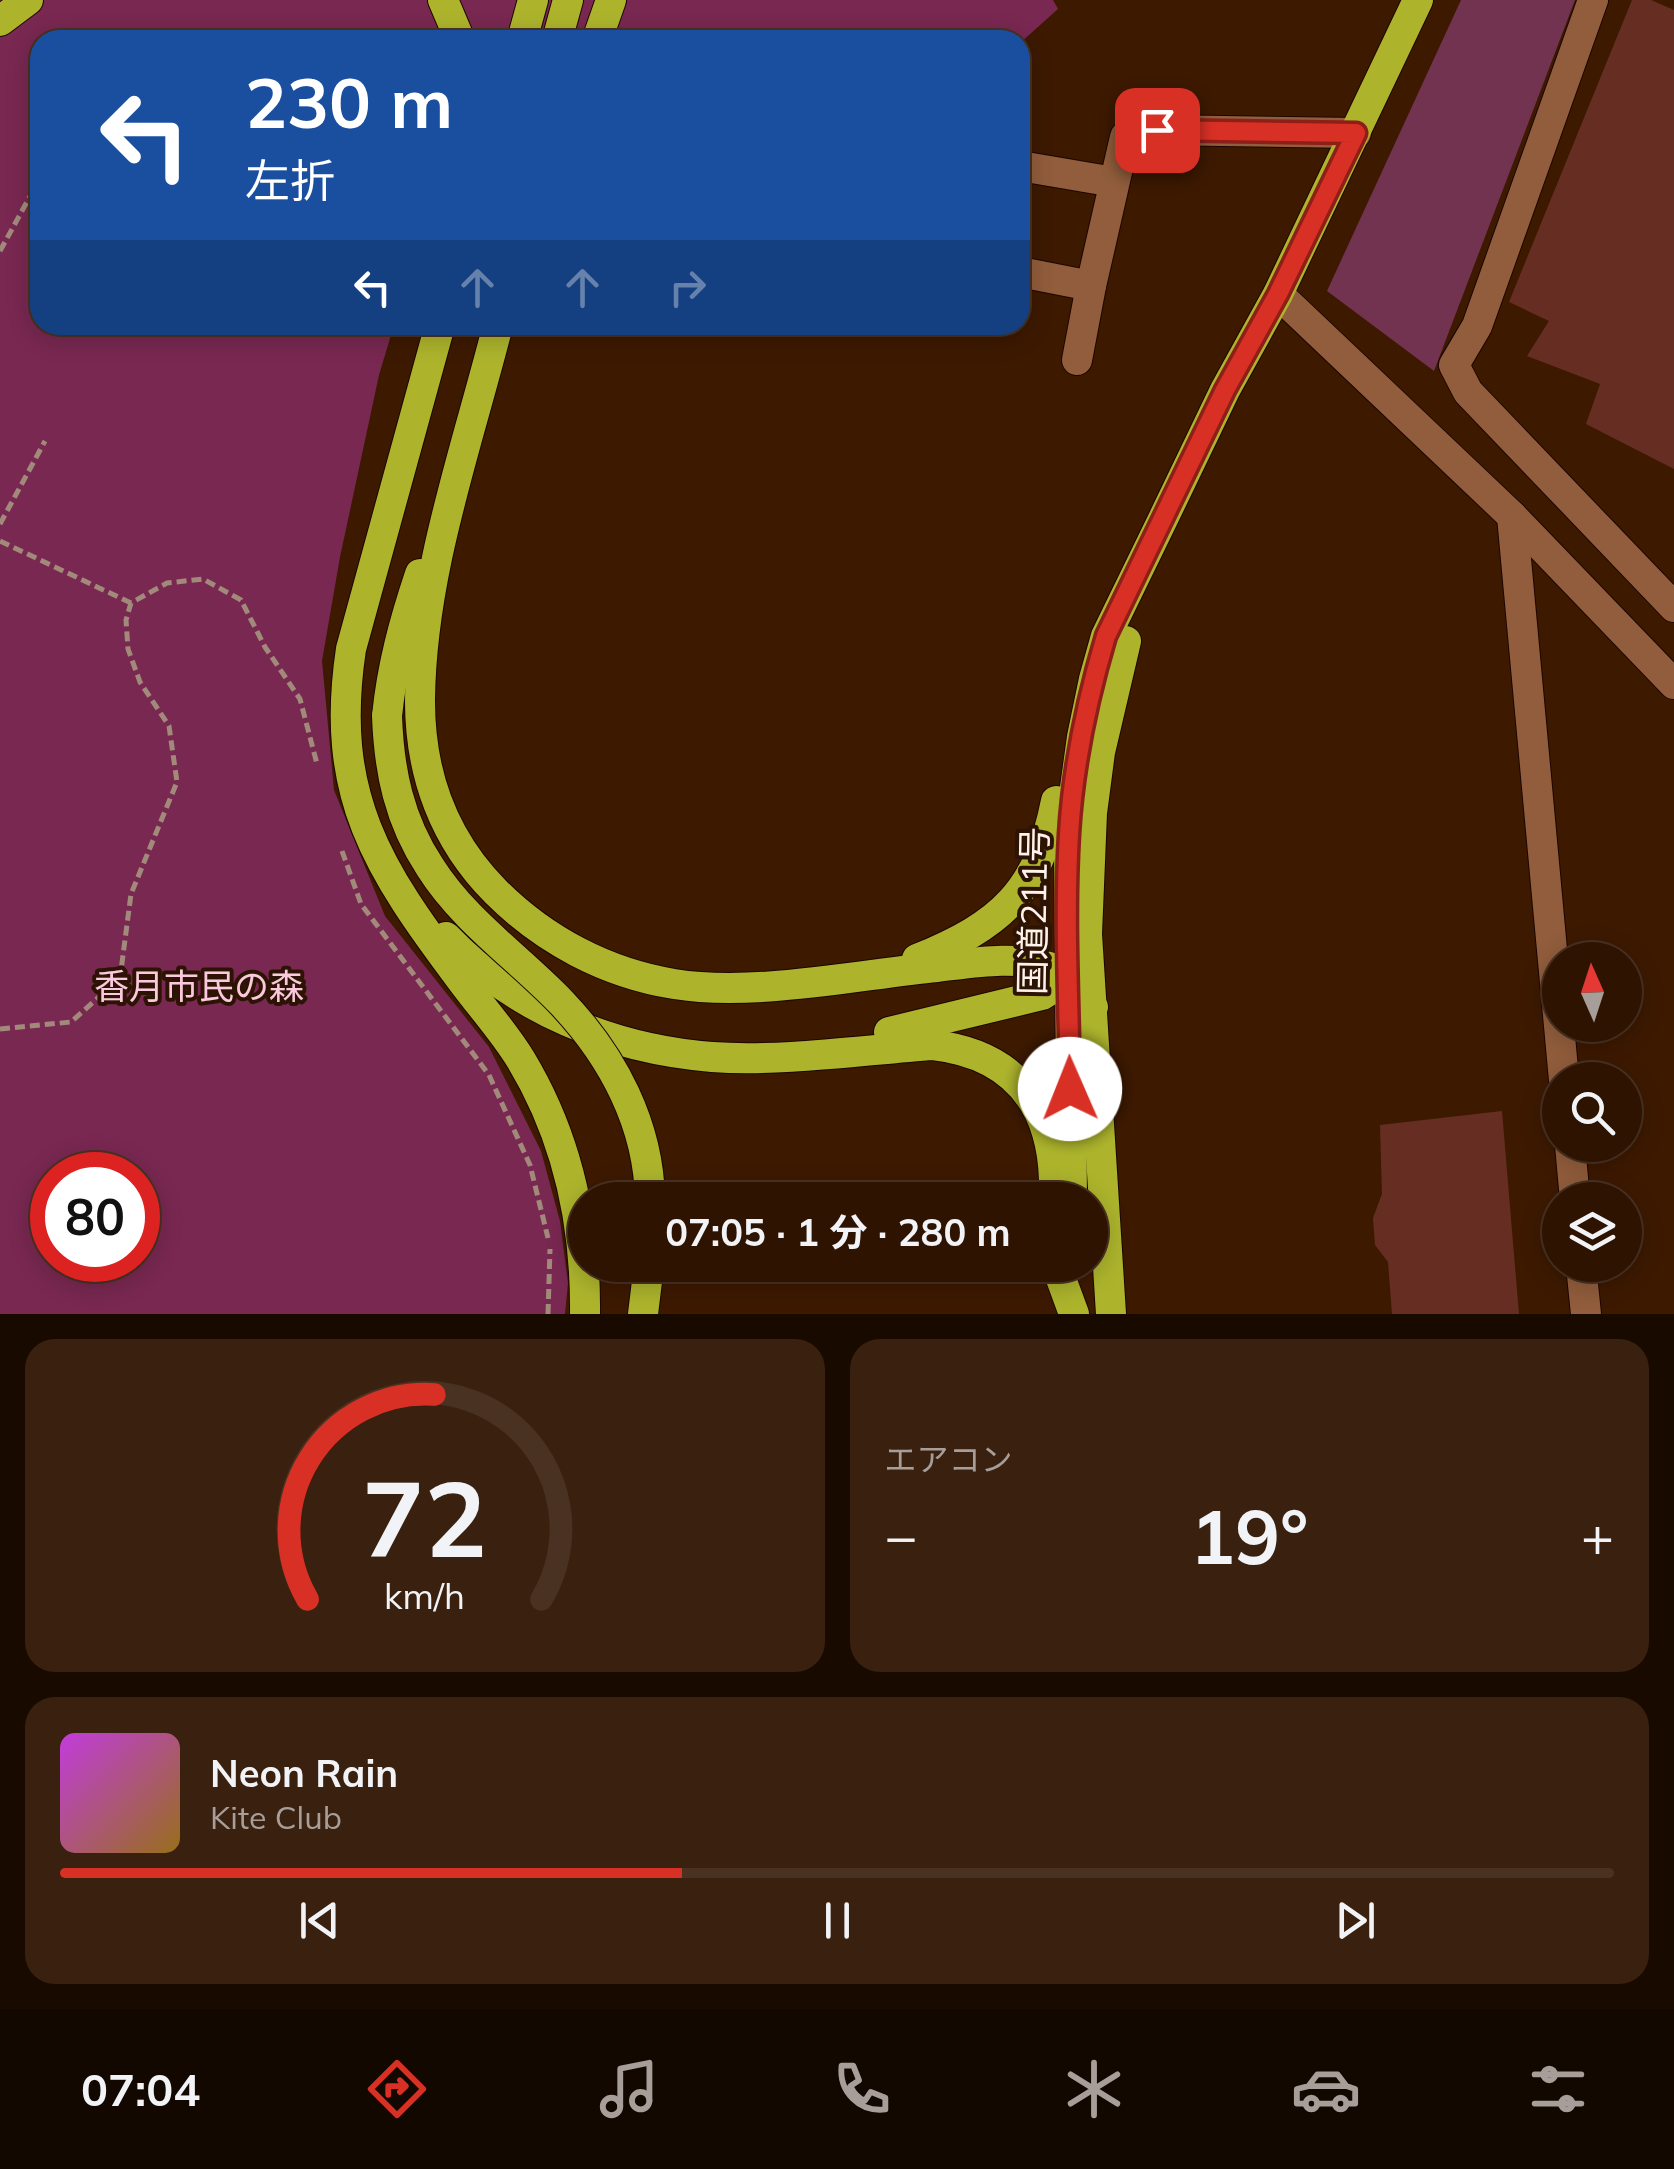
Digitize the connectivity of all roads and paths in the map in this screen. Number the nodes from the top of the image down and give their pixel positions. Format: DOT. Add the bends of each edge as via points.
graph roads {
  1 [pos="28,0"];
  2 [pos="443,0"];
  3 [pos="533,0"];
  4 [pos="568,0"];
  5 [pos="611,0"];
  6 [pos="1418,0"];
  7 [pos="1593,0"];
  8 [pos="0,20"];
  9 [pos="456,30"];
  10 [pos="525,30"];
  11 [pos="559,30"];
  12 [pos="600,30"];
  13 [pos="1356,133"];
  14 [pos="1030,168"];
  15 [pos="1114,182"];
  16 [pos="30,197"];
  17 [pos="0,250"];
  18 [pos="1030,274"];
  19 [pos="1091,286"];
  20 [pos="1278,294"];
  21 [pos="437,335"];
  22 [pos="495,335"];
  23 [pos="1077,360"];
  24 [pos="45,441"];
  25 [pos="459,463"];
  26 [pos="1512,516"];
  27 [pos="1163,518"];
  28 [pos="0,524"];
  29 [pos="0,541"];
  30 [pos="132,604"];
  31 [pos="1674,608"];
  32 [pos="1106,636"];
  33 [pos="1674,684"];
  34 [pos="320,772"];
  35 [pos="337,837"];
  36 [pos="375,849"];
  37 [pos="1087,934"];
  38 [pos="841,977"];
  39 [pos="1069,978"];
  40 [pos="1093,1006"];
  41 [pos="0,1028"];
  42 [pos="748,1058"];
  43 [pos="1562,1062"];
  44 [pos="648,1182"];
  45 [pos="1054,1182"];
  46 [pos="1072,1182"];
  47 [pos="647,1282"];
  48 [pos="1063,1282"];
  49 [pos="1074,1282"];
  50 [pos="1583,1282"];
  51 [pos="548,1314"];
  52 [pos="585,1314"];
  53 [pos="643,1314"];
  54 [pos="1075,1314"];
  55 [pos="1111,1314"];
  56 [pos="1586,1314"];
  1 -- 8 [label="highway"];
  2 -- 9 [label="highway"];
  3 -- 10 [label="highway"];
  4 -- 11 [label="highway"];
  5 -- 12 [label="highway"];
  6 -- 13 [label="highway, 国道211号"];
  7 -- 31 [label="street" via="1477,326 1454,365 1468,392"];
  13 -- 15 [label="street" via="1157,130 1125,137"];
  13 -- 20 [label="highway, 国道211号"];
  14 -- 15 [label="street"];
  15 -- 19 [label="street"];
  16 -- 17 [label="path"];
  18 -- 19 [label="street"];
  19 -- 23 [label="street"];
  20 -- 26 [label="street"];
  20 -- 27 [label="highway, 国道211号"];
  21 -- 36 [label="highway" via="361,609 345,692 348,770"];
  22 -- 25 [label="highway"];
  24 -- 28 [label="path"];
  25 -- 38 [label="highway" via="428,612 420,702 430,782 470,862 546,934 631,975 726,988"];
  25 -- 44 [label="highway, bridge" via="392,670 392,776 431,869 460,906 564,1004 616,1075 634,1110"];
  26 -- 33 [label="street"];
  26 -- 43 [label="street"];
  27 -- 32 [label="highway, 国道211号"];
  27 -- 37 [label="highway, 国道211号" via="1100,752"];
  29 -- 30 [label="path"];
  30 -- 34 [label="path" via="168,583 203,578 241,600 300,699"];
  30 -- 41 [label="path" via="128,649 169,726 177,782 130,894 120,978 71,1022"];
  32 -- 38 [label="highway" via="1078,692 1050,831 1012,903 952,944"];
  32 -- 39 [label="highway, 国道211号" via="1072,801"];
  35 -- 51 [label="path" via="361,904 489,1075 530,1165 550,1244"];
  36 -- 42 [label="highway" via="462,954 524,1001 636,1045"];
  36 -- 52 [label="highway" via="541,1097 572,1178"];
  37 -- 39 [label="highway"];
  37 -- 40 [label="highway, 国道211号"];
  38 -- 39 [label="highway" via="997,962 1049,967"];
  39 -- 40 [label="highway"];
  39 -- 42 [label="highway" via="1042,995 983,1011"];
  39 -- 46 [label="highway, 国道211号"];
  40 -- 55 [label="highway, 国道211号"];
  42 -- 45 [label="highway" via="963,1048 1012,1076 1030,1096 1044,1122"];
  47 -- 53 [label="highway"];
  48 -- 54 [label="highway"];
  49 -- 54 [label="highway"];
  50 -- 56 [label="street"];
}
